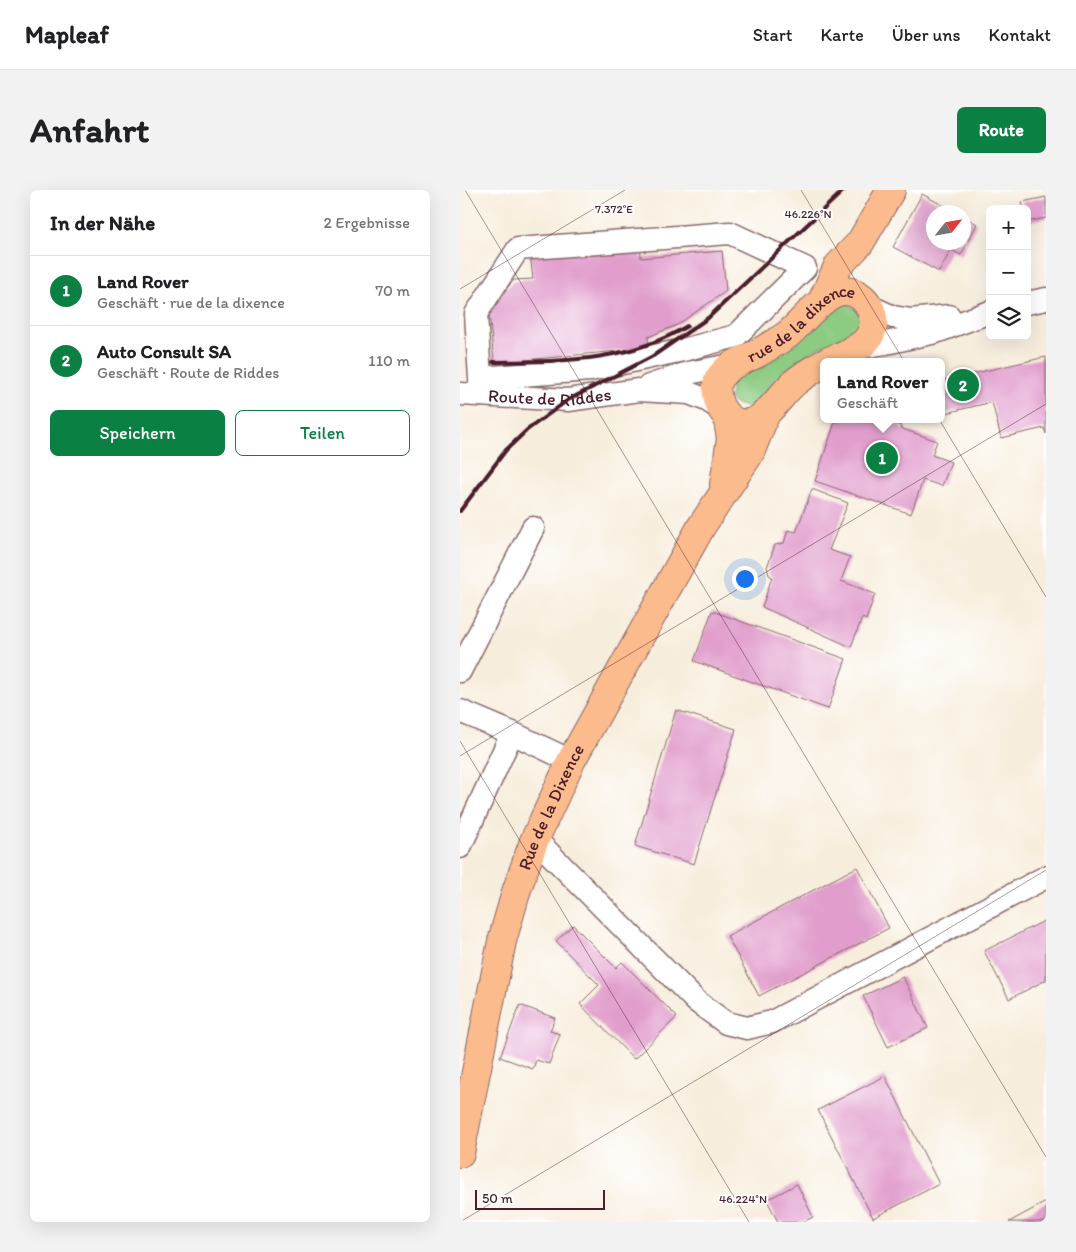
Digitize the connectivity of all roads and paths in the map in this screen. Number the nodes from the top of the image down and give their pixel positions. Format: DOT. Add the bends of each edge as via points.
graph roads {
  1 [pos="891,190"];
  2 [pos="860,243"];
  3 [pos="1046,299"];
  4 [pos="822,301"];
  5 [pos="865,302"];
  6 [pos="1031,302"];
  7 [pos="986,312"];
  8 [pos="986,313"];
  9 [pos="859,347"];
  10 [pos="836,358"];
  11 [pos="731,365"];
  12 [pos="820,366"];
  13 [pos="473,389"];
  14 [pos="639,390"];
  15 [pos="774,404"];
  16 [pos="724,413"];
  17 [pos="722,493"];
  18 [pos="533,528"];
  19 [pos="460,671"];
  20 [pos="460,711"];
  21 [pos="512,733"];
  22 [pos="571,761"];
  23 [pos="534,841"];
  24 [pos="460,847"];
  25 [pos="1046,877"];
  26 [pos="460,1154"];
  1 -- 2 [label="main road, Rue de la Dixence"];
  2 -- 4 [label="main road, Rue de la Dixence" via="838,266"];
  2 -- 5 [label="main road, Rue de la Dixence" via="857,263"];
  3 -- 6 [label="street"];
  4 -- 5 [label="main road, rue de la dixence" via="832,293 843,291"];
  4 -- 11 [label="main road, rue de la dixence" via="788,334"];
  5 -- 7 [label="street" via="893,316 911,320"];
  5 -- 9 [label="main road, rue de la dixence" via="873,318 872,329"];
  8 -- 9 [label="street" via="936,332"];
  9 -- 10 [label="main road"];
  11 -- 14 [label="street, Route de Riddes" via="688,373"];
  11 -- 16 [label="main road, rue de la dixence" via="716,386"];
  12 -- 15 [label="main road"];
  13 -- 13 [label="street" via="476,314 518,249 730,233 805,268 736,336 590,370"];
  13 -- 14 [label="street, Route de Riddes" via="568,400"];
  14 -- 16 [label="street, Route de Riddes" via="689,393 707,400"];
  15 -- 16 [label="main road" via="754,422 737,422"];
  15 -- 17 [label="main road, Rue de la Dixence" via="750,453"];
  16 -- 17 [label="main road, Rue de la Dixence" via="731,438"];
  17 -- 22 [label="main road, Rue de la Dixence"];
  18 -- 19 [label="street"];
  20 -- 21 [label="street"];
  21 -- 22 [label="street"];
  21 -- 24 [label="street"];
  22 -- 23 [label="main road, Rue de la Dixence"];
  23 -- 25 [label="street" via="696,1001 726,1023 747,1028 772,1022"];
  23 -- 26 [label="main road, Rue de la Dixence" via="495,971"];
}
